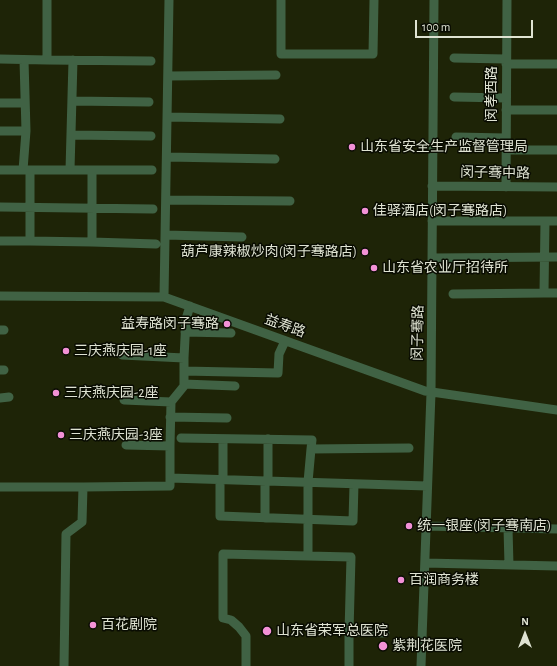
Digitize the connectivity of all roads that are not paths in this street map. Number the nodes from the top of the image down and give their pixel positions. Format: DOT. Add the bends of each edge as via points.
graph roads {
  1 [pos="47,0"];
  2 [pos="169,0"];
  3 [pos="281,0"];
  4 [pos="374,0"];
  5 [pos="434,0"];
  6 [pos="507,0"];
  7 [pos="454,58"];
  8 [pos="0,59"];
  9 [pos="24,60"];
  10 [pos="47,60"];
  11 [pos="73,60"];
  12 [pos="151,61"];
  13 [pos="506,61"];
  14 [pos="557,64"];
  15 [pos="276,75"];
  16 [pos="168,76"];
  17 [pos="454,98"];
  18 [pos="506,98"];
  19 [pos="72,101"];
  20 [pos="149,102"];
  21 [pos="0,103"];
  22 [pos="25,103"];
  23 [pos="506,110"];
  24 [pos="557,110"];
  25 [pos="167,117"];
  26 [pos="280,119"];
  27 [pos="0,131"];
  28 [pos="26,131"];
  29 [pos="71,135"];
  30 [pos="151,136"];
  31 [pos="456,137"];
  32 [pos="506,138"];
  33 [pos="506,150"];
  34 [pos="557,150"];
  35 [pos="167,157"];
  36 [pos="275,159"];
  37 [pos="0,170"];
  38 [pos="26,170"];
  39 [pos="70,170"];
  40 [pos="92,170"];
  41 [pos="152,170"];
  42 [pos="432,186"];
  43 [pos="506,187"];
  44 [pos="557,188"];
  45 [pos="166,200"];
  46 [pos="290,201"];
  47 [pos="0,207"];
  48 [pos="30,207"];
  49 [pos="93,208"];
  50 [pos="153,209"];
  51 [pos="432,221"];
  52 [pos="545,221"];
  53 [pos="557,221"];
  54 [pos="166,235"];
  55 [pos="242,237"];
  56 [pos="0,241"];
  57 [pos="30,241"];
  58 [pos="92,242"];
  59 [pos="156,244"];
  60 [pos="546,257"];
  61 [pos="557,257"];
  62 [pos="432,258"];
  63 [pos="544,293"];
  64 [pos="557,293"];
  65 [pos="453,294"];
  66 [pos="0,296"];
  67 [pos="164,297"];
  68 [pos="190,306"];
  69 [pos="185,332"];
  70 [pos="231,333"];
  71 [pos="285,340"];
  72 [pos="122,355"];
  73 [pos="184,358"];
  74 [pos="184,371"];
  75 [pos="184,384"];
  76 [pos="235,386"];
  77 [pos="431,393"];
  78 [pos="124,400"];
  79 [pos="171,402"];
  80 [pos="557,410"];
  81 [pos="170,416"];
  82 [pos="227,418"];
  83 [pos="181,438"];
  84 [pos="223,439"];
  85 [pos="268,439"];
  86 [pos="126,445"];
  87 [pos="170,446"];
  88 [pos="409,448"];
  89 [pos="312,449"];
  90 [pos="170,478"];
  91 [pos="221,480"];
  92 [pos="266,481"];
  93 [pos="308,482"];
  94 [pos="354,484"];
  95 [pos="427,486"];
  96 [pos="0,487"];
  97 [pos="83,487"];
  98 [pos="265,518"];
  99 [pos="307,519"];
  100 [pos="426,526"];
  101 [pos="508,528"];
  102 [pos="557,529"];
  103 [pos="308,556"];
  104 [pos="425,563"];
  105 [pos="510,565"];
  106 [pos="557,566"];
  107 [pos="349,632"];
  108 [pos="385,633"];
  109 [pos="64,666"];
  110 [pos="246,666"];
  111 [pos="349,666"];
  112 [pos="421,666"];
  1 -- 10 [label="street"];
  2 -- 16 [label="street"];
  3 -- 4 [label="street" via="281,54 373,54"];
  5 -- 42 [label="street, 闵子骞路"];
  6 -- 13 [label="street, 闵孝西路"];
  7 -- 13 [label="street"];
  8 -- 9 [label="street"];
  9 -- 10 [label="street"];
  9 -- 22 [label="street"];
  10 -- 11 [label="street"];
  11 -- 12 [label="street"];
  11 -- 19 [label="street"];
  13 -- 14 [label="street"];
  13 -- 18 [label="street, 闵孝西路"];
  15 -- 16 [label="street"];
  16 -- 25 [label="street"];
  17 -- 18 [label="street"];
  18 -- 23 [label="street, 闵孝西路"];
  19 -- 20 [label="street"];
  19 -- 29 [label="street"];
  21 -- 22 [label="street"];
  22 -- 28 [label="street"];
  23 -- 24 [label="street"];
  23 -- 32 [label="street, 闵孝西路"];
  25 -- 26 [label="street"];
  25 -- 35 [label="street"];
  27 -- 28 [label="street"];
  28 -- 38 [label="street"];
  29 -- 30 [label="street"];
  29 -- 39 [label="street"];
  31 -- 32 [label="street"];
  32 -- 33 [label="street, 闵孝西路"];
  33 -- 34 [label="street"];
  33 -- 43 [label="street, 闵孝西路"];
  35 -- 36 [label="street"];
  35 -- 45 [label="street"];
  37 -- 38 [label="street"];
  38 -- 39 [label="street"];
  38 -- 48 [label="street"];
  39 -- 40 [label="street"];
  40 -- 41 [label="street"];
  40 -- 49 [label="street"];
  42 -- 43 [label="street, 闵子骞中路"];
  42 -- 51 [label="street, 闵子骞路"];
  43 -- 44 [label="street, 闵子骞中路"];
  45 -- 46 [label="street"];
  45 -- 54 [label="street"];
  47 -- 48 [label="street"];
  48 -- 49 [label="street"];
  48 -- 57 [label="street"];
  49 -- 50 [label="street"];
  49 -- 58 [label="street"];
  51 -- 52 [label="street"];
  51 -- 62 [label="street, 闵子骞路"];
  52 -- 53 [label="street"];
  52 -- 60 [label="street"];
  54 -- 55 [label="street"];
  54 -- 67 [label="street"];
  56 -- 57 [label="street"];
  57 -- 58 [label="street"];
  58 -- 59 [label="street"];
  60 -- 61 [label="street"];
  60 -- 62 [label="street"];
  60 -- 63 [label="street"];
  62 -- 77 [label="street, 闵子骞路"];
  63 -- 64 [label="street"];
  63 -- 65 [label="street"];
  66 -- 67 [label="street, 益寿路"];
  67 -- 68 [label="street, 益寿路"];
  68 -- 69 [label="street"];
  68 -- 71 [label="street, 益寿路"];
  69 -- 70 [label="street"];
  69 -- 73 [label="street"];
  71 -- 74 [label="street" via="279,354 278,374"];
  71 -- 77 [label="street, 益寿路"];
  72 -- 73 [label="street"];
  73 -- 74 [label="street"];
  74 -- 75 [label="street"];
  75 -- 76 [label="street"];
  75 -- 79 [label="street"];
  77 -- 80 [label="street, 益寿路"];
  77 -- 95 [label="street, 闵子骞路"];
  78 -- 79 [label="street"];
  79 -- 81 [label="street"];
  81 -- 82 [label="street"];
  81 -- 87 [label="street"];
  83 -- 84 [label="street"];
  84 -- 85 [label="street"];
  84 -- 91 [label="street"];
  85 -- 89 [label="street" via="312,440"];
  85 -- 92 [label="street"];
  86 -- 87 [label="street"];
  87 -- 90 [label="street"];
  88 -- 89 [label="street"];
  89 -- 93 [label="street"];
  90 -- 91 [label="street"];
  90 -- 97 [label="street" via="170,486"];
  91 -- 92 [label="street"];
  91 -- 98 [label="street" via="220,516"];
  92 -- 93 [label="street"];
  92 -- 98 [label="street"];
  93 -- 94 [label="street"];
  93 -- 99 [label="street"];
  94 -- 95 [label="street"];
  94 -- 99 [label="street" via="353,521"];
  95 -- 100 [label="street, 闵子骞路"];
  96 -- 97 [label="street"];
  97 -- 109 [label="street" via="82,522 66,534"];
  98 -- 99 [label="street"];
  99 -- 103 [label="street"];
  100 -- 101 [label="street"];
  100 -- 104 [label="street, 闵子骞路"];
  101 -- 102 [label="street"];
  101 -- 105 [label="street"];
  103 -- 107 [label="street" via="351,557"];
  103 -- 110 [label="street" via="223,554 223,618 231,620 246,636"];
  104 -- 105 [label="street"];
  104 -- 112 [label="street, 闵子骞路"];
  105 -- 106 [label="street"];
  107 -- 108 [label="street"];
  107 -- 111 [label="street"];
}
